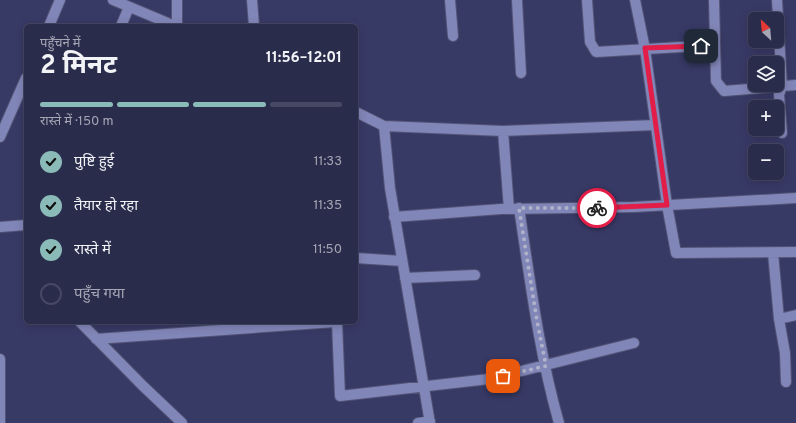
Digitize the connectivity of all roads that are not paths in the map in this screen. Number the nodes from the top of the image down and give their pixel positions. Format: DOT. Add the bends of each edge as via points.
graph roads {
  1 [pos="60,0"];
  2 [pos="113,0"];
  3 [pos="177,0"];
  4 [pos="252,0"];
  5 [pos="450,0"];
  6 [pos="517,0"];
  7 [pos="587,0"];
  8 [pos="635,0"];
  9 [pos="714,0"];
  10 [pos="777,0"];
  11 [pos="129,7"];
  12 [pos="50,24"];
  13 [pos="122,24"];
  14 [pos="171,24"];
  15 [pos="176,24"];
  16 [pos="254,24"];
  17 [pos="453,36"];
  18 [pos="715,45"];
  19 [pos="645,48"];
  20 [pos="780,56"];
  21 [pos="521,73"];
  22 [pos="24,83"];
  23 [pos="796,85"];
  24 [pos="784,86"];
  25 [pos="748,88"];
  26 [pos="358,113"];
  27 [pos="656,125"];
  28 [pos="384,126"];
  29 [pos="503,131"];
  30 [pos="0,137"];
  31 [pos="796,198"];
  32 [pos="667,205"];
  33 [pos="514,208"];
  34 [pos="394,218"];
  35 [pos="24,225"];
  36 [pos="0,227"];
  37 [pos="796,252"];
  38 [pos="773,253"];
  39 [pos="358,258"];
  40 [pos="402,261"];
  41 [pos="475,275"];
  42 [pos="404,278"];
  43 [pos="796,315"];
  44 [pos="779,319"];
  45 [pos="82,324"];
  46 [pos="308,324"];
  47 [pos="336,324"];
  48 [pos="96,339"];
  49 [pos="634,343"];
  50 [pos="0,359"];
  51 [pos="546,366"];
  52 [pos="786,382"];
  53 [pos="424,387"];
  54 [pos="430,422"];
  55 [pos="0,423"];
  56 [pos="182,423"];
  57 [pos="418,423"];
  58 [pos="559,423"];
  1 -- 12 [label="street"];
  2 -- 11 [label="street"];
  3 -- 15 [label="street"];
  4 -- 16 [label="street"];
  5 -- 17 [label="street"];
  6 -- 21 [label="street"];
  7 -- 19 [label="street" via="590,42 596,52"];
  8 -- 19 [label="street"];
  9 -- 18 [label="street"];
  10 -- 20 [label="street"];
  11 -- 13 [label="street"];
  11 -- 14 [label="street"];
  18 -- 19 [label="street"];
  18 -- 25 [label="street" via="716,80 724,90"];
  19 -- 27 [label="street"];
  22 -- 30 [label="street"];
  23 -- 24 [label="street"];
  26 -- 28 [label="street"];
  27 -- 29 [label="street"];
  27 -- 32 [label="street"];
  28 -- 29 [label="street"];
  28 -- 34 [label="street"];
  29 -- 33 [label="street"];
  31 -- 32 [label="street"];
  32 -- 33 [label="street"];
  32 -- 38 [label="street" via="676,253"];
  33 -- 34 [label="street"];
  33 -- 51 [label="street"];
  34 -- 40 [label="street"];
  35 -- 36 [label="street"];
  37 -- 38 [label="street"];
  38 -- 44 [label="street"];
  39 -- 40 [label="street"];
  40 -- 42 [label="street"];
  41 -- 42 [label="street"];
  42 -- 53 [label="street"];
  43 -- 44 [label="street"];
  44 -- 52 [label="street" via="785,353"];
  45 -- 48 [label="street"];
  46 -- 48 [label="street"];
  47 -- 53 [label="street" via="340,396"];
  48 -- 56 [label="street"];
  49 -- 51 [label="street"];
  50 -- 55 [label="street"];
  51 -- 53 [label="street" via="489,379"];
  51 -- 58 [label="street"];
  53 -- 54 [label="street"];
  54 -- 57 [label="street"];
}
